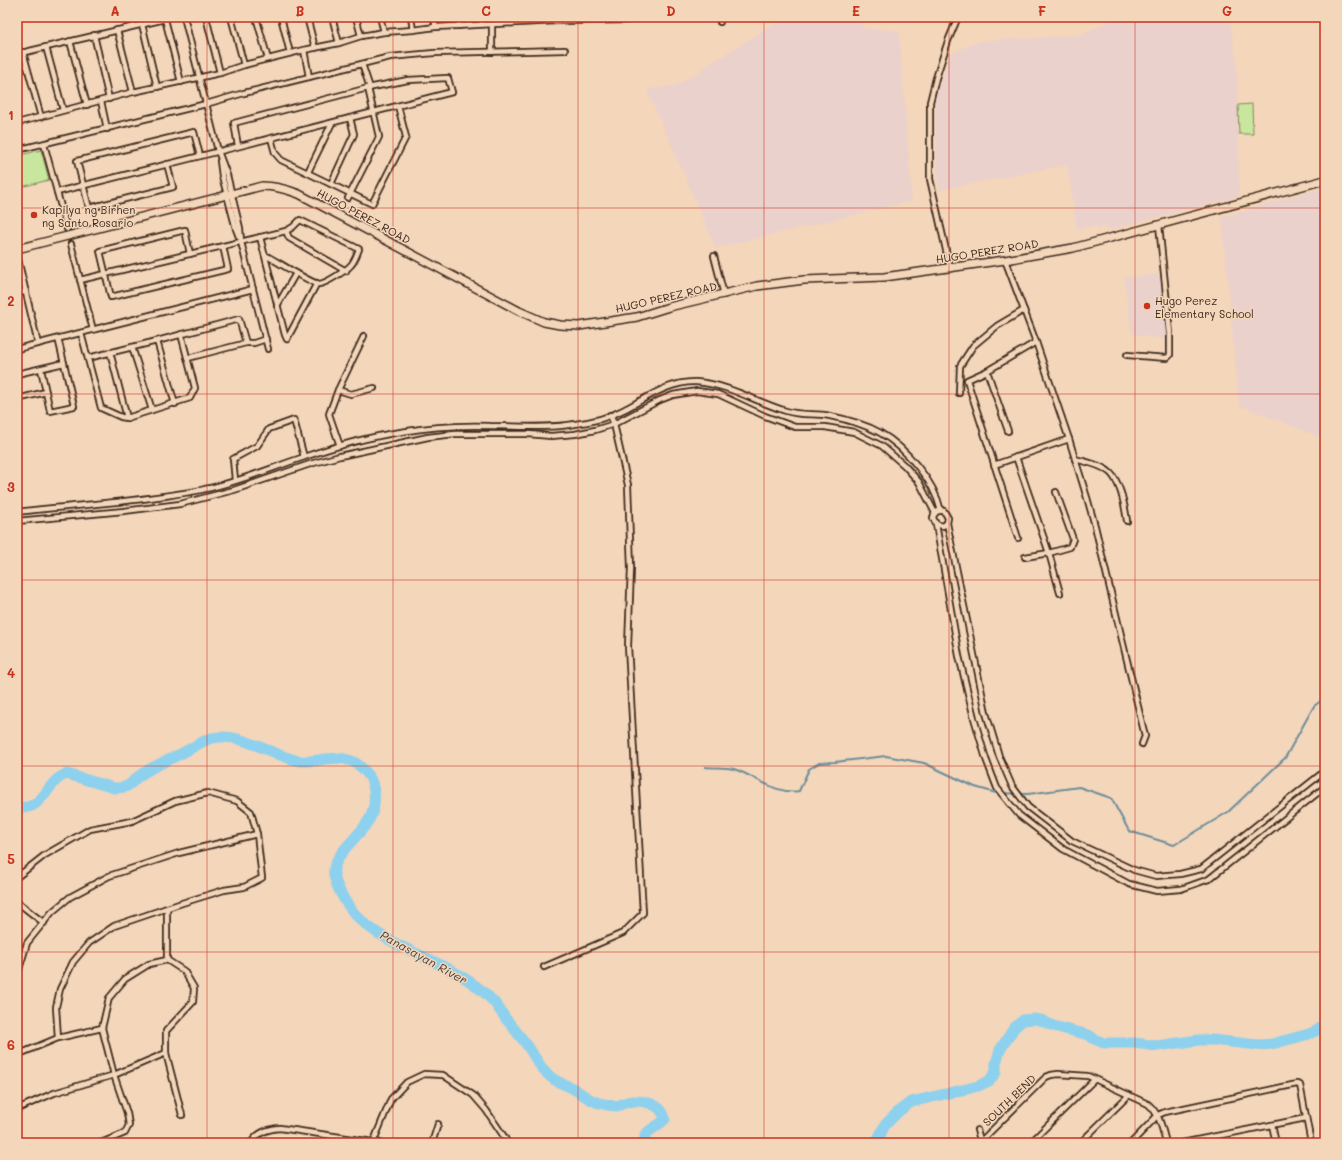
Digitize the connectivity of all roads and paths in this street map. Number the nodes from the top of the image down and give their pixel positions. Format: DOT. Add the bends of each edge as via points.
graph roads {
  1 [pos="184,17"];
  2 [pos="206,17"];
  3 [pos="231,17"];
  4 [pos="256,17"];
  5 [pos="281,17"];
  6 [pos="307,17"];
  7 [pos="332,17"];
  8 [pos="356,17"];
  9 [pos="380,17"];
  10 [pos="412,17"];
  11 [pos="435,17"];
  12 [pos="458,17"];
  13 [pos="482,17"];
  14 [pos="504,17"];
  15 [pos="629,17"];
  16 [pos="958,17"];
  17 [pos="532,19"];
  18 [pos="556,19"];
  19 [pos="579,19"];
  20 [pos="602,19"];
  21 [pos="504,23"];
  22 [pos="142,24"];
  23 [pos="482,24"];
  24 [pos="492,24"];
  25 [pos="459,26"];
  26 [pos="435,27"];
  27 [pos="117,30"];
  28 [pos="413,30"];
  29 [pos="384,32"];
  30 [pos="94,35"];
  31 [pos="361,36"];
  32 [pos="70,41"];
  33 [pos="339,43"];
  34 [pos="46,47"];
  35 [pos="315,48"];
  36 [pos="304,50"];
  37 [pos="565,50"];
  38 [pos="23,52"];
  39 [pos="492,52"];
  40 [pos="290,53"];
  41 [pos="17,54"];
  42 [pos="268,59"];
  43 [pos="362,64"];
  44 [pos="244,65"];
  45 [pos="220,72"];
  46 [pos="199,77"];
  47 [pos="309,77"];
  48 [pos="181,82"];
  49 [pos="157,87"];
  50 [pos="369,88"];
  51 [pos="133,92"];
  52 [pos="109,99"];
  53 [pos="101,101"];
  54 [pos="206,104"];
  55 [pos="86,105"];
  56 [pos="398,106"];
  57 [pos="63,110"];
  58 [pos="373,112"];
  59 [pos="41,117"];
  60 [pos="350,118"];
  61 [pos="17,123"];
  62 [pos="332,123"];
  63 [pos="107,129"];
  64 [pos="17,134"];
  65 [pos="271,138"];
  66 [pos="44,144"];
  67 [pos="238,146"];
  68 [pos="19,150"];
  69 [pos="218,151"];
  70 [pos="200,156"];
  71 [pos="167,164"];
  72 [pos="308,172"];
  73 [pos="1325,180"];
  74 [pos="331,184"];
  75 [pos="83,185"];
  76 [pos="57,192"];
  77 [pos="229,194"];
  78 [pos="349,196"];
  79 [pos="1159,225"];
  80 [pos="67,229"];
  81 [pos="286,231"];
  82 [pos="260,237"];
  83 [pos="241,242"];
  84 [pos="70,244"];
  85 [pos="223,246"];
  86 [pos="17,250"];
  87 [pos="190,254"];
  88 [pos="265,255"];
  89 [pos="17,256"];
  90 [pos="714,256"];
  91 [pos="1005,260"];
  92 [pos="950,268"];
  93 [pos="346,271"];
  94 [pos="296,273"];
  95 [pos="105,274"];
  96 [pos="80,280"];
  97 [pos="317,284"];
  98 [pos="253,289"];
  99 [pos="26,291"];
  100 [pos="17,294"];
  101 [pos="724,295"];
  102 [pos="277,306"];
  103 [pos="1024,310"];
  104 [pos="93,330"];
  105 [pos="81,332"];
  106 [pos="181,334"];
  107 [pos="364,336"];
  108 [pos="58,338"];
  109 [pos="266,339"];
  110 [pos="157,341"];
  111 [pos="1036,342"];
  112 [pos="246,343"];
  113 [pos="38,344"];
  114 [pos="132,347"];
  115 [pos="17,349"];
  116 [pos="268,349"];
  117 [pos="110,352"];
  118 [pos="1127,354"];
  119 [pos="88,358"];
  120 [pos="188,358"];
  121 [pos="64,363"];
  122 [pos="41,369"];
  123 [pos="987,371"];
  124 [pos="17,374"];
  125 [pos="697,382"];
  126 [pos="374,388"];
  127 [pos="338,390"];
  128 [pos="697,391"];
  129 [pos="46,392"];
  130 [pos="959,393"];
  131 [pos="17,400"];
  132 [pos="175,404"];
  133 [pos="152,410"];
  134 [pos="610,416"];
  135 [pos="127,418"];
  136 [pos="614,424"];
  137 [pos="1008,431"];
  138 [pos="1069,439"];
  139 [pos="340,446"];
  140 [pos="304,457"];
  141 [pos="1016,458"];
  142 [pos="1075,459"];
  143 [pos="994,465"];
  144 [pos="235,480"];
  145 [pos="1056,492"];
  146 [pos="941,511"];
  147 [pos="17,512"];
  148 [pos="935,513"];
  149 [pos="17,521"];
  150 [pos="1127,521"];
  151 [pos="947,523"];
  152 [pos="936,524"];
  153 [pos="1018,538"];
  154 [pos="1049,553"];
  155 [pos="1025,558"];
  156 [pos="1060,594"];
  157 [pos="1142,744"];
  158 [pos="1325,771"];
  159 [pos="1325,787"];
  160 [pos="257,834"];
  161 [pos="17,877"];
  162 [pos="17,902"];
  163 [pos="167,908"];
  164 [pos="44,923"];
  165 [pos="167,960"];
  166 [pos="544,967"];
  167 [pos="17,976"];
  168 [pos="102,1028"];
  169 [pos="58,1038"];
  170 [pos="166,1053"];
  171 [pos="17,1055"];
  172 [pos="114,1075"];
  173 [pos="1096,1079"];
  174 [pos="1129,1094"];
  175 [pos="17,1109"];
  176 [pos="182,1115"];
  177 [pos="1158,1115"];
  178 [pos="1306,1118"];
  179 [pos="438,1124"];
  180 [pos="1272,1125"];
  181 [pos="977,1130"];
  182 [pos="1204,1141"];
  183 [pos="374,1142"];
  184 [pos="980,1142"];
  185 [pos="101,1143"];
  186 [pos="251,1143"];
  187 [pos="380,1143"];
  188 [pos="432,1143"];
  189 [pos="507,1143"];
  190 [pos="1030,1143"];
  191 [pos="1080,1143"];
  192 [pos="1131,1143"];
  193 [pos="1166,1143"];
  194 [pos="1182,1143"];
  195 [pos="1276,1143"];
  196 [pos="1311,1143"];
  1 -- 46 [label="street"];
  2 -- 45 [label="street"];
  3 -- 44 [label="street"];
  4 -- 42 [label="street"];
  5 -- 40 [label="street"];
  6 -- 35 [label="street"];
  7 -- 33 [label="street"];
  8 -- 31 [label="street"];
  9 -- 29 [label="street"];
  10 -- 28 [label="street"];
  11 -- 26 [label="street"];
  12 -- 25 [label="street"];
  13 -- 23 [label="street"];
  14 -- 21 [label="street"];
  15 -- 20 [label="street" via="629,20"];
  16 -- 92 [label="street" via="930,102 930,179"];
  17 -- 18 [label="street"];
  17 -- 21 [label="street"];
  18 -- 19 [label="street"];
  19 -- 20 [label="street"];
  21 -- 24 [label="street"];
  22 -- 27 [label="street"];
  22 -- 48 [label="street" via="165,19"];
  22 -- 49 [label="street"];
  23 -- 24 [label="street"];
  23 -- 25 [label="street"];
  24 -- 39 [label="street"];
  25 -- 26 [label="street"];
  26 -- 28 [label="street"];
  27 -- 30 [label="street"];
  27 -- 51 [label="street"];
  28 -- 29 [label="street"];
  29 -- 31 [label="street"];
  30 -- 32 [label="street"];
  30 -- 52 [label="street"];
  31 -- 33 [label="street"];
  32 -- 34 [label="street"];
  32 -- 55 [label="street"];
  33 -- 35 [label="street"];
  34 -- 38 [label="street"];
  34 -- 57 [label="street"];
  35 -- 36 [label="street"];
  36 -- 40 [label="street"];
  36 -- 47 [label="street"];
  37 -- 39 [label="street"];
  38 -- 41 [label="street"];
  38 -- 59 [label="street"];
  39 -- 43 [label="street" via="434,52 390,57"];
  40 -- 42 [label="street"];
  42 -- 44 [label="street"];
  43 -- 47 [label="street"];
  43 -- 50 [label="street"];
  44 -- 45 [label="street"];
  45 -- 46 [label="street"];
  46 -- 48 [label="street"];
  46 -- 54 [label="street"];
  47 -- 54 [label="street"];
  48 -- 49 [label="street"];
  49 -- 51 [label="street"];
  50 -- 56 [label="street" via="408,80 448,78 452,92"];
  50 -- 58 [label="street"];
  50 -- 67 [label="street" via="234,123"];
  51 -- 52 [label="street"];
  52 -- 53 [label="street"];
  53 -- 55 [label="street"];
  53 -- 63 [label="street"];
  54 -- 63 [label="street"];
  54 -- 69 [label="street"];
  55 -- 57 [label="street"];
  56 -- 58 [label="street"];
  56 -- 78 [label="street" via="406,137 372,204"];
  57 -- 59 [label="street"];
  58 -- 60 [label="street"];
  58 -- 78 [label="street" via="379,137"];
  59 -- 61 [label="street"];
  60 -- 62 [label="street"];
  60 -- 74 [label="street" via="354,134"];
  62 -- 65 [label="street"];
  62 -- 72 [label="street"];
  63 -- 66 [label="street"];
  64 -- 68 [label="street"];
  65 -- 67 [label="street"];
  65 -- 72 [label="street" via="278,157"];
  66 -- 68 [label="street"];
  66 -- 76 [label="street"];
  67 -- 69 [label="street"];
  69 -- 70 [label="street"];
  69 -- 77 [label="street" via="222,176"];
  70 -- 71 [label="street"];
  70 -- 75 [label="street" via="194,132 188,133 77,161"];
  71 -- 75 [label="street"];
  71 -- 75 [label="street" via="173,187 104,205 89,208"];
  72 -- 74 [label="street"];
  73 -- 79 [label="street, HUGO PEREZ ROAD"];
  74 -- 78 [label="street"];
  75 -- 76 [label="street"];
  76 -- 80 [label="street"];
  77 -- 83 [label="street"];
  77 -- 86 [label="street, HUGO PEREZ ROAD"];
  77 -- 101 [label="street, HUGO PEREZ ROAD" via="262,186 285,188 519,312 544,322 579,326 637,317"];
  79 -- 91 [label="street, HUGO PEREZ ROAD" via="1073,248"];
  79 -- 118 [label="street" via="1170,355 1167,358"];
  81 -- 82 [label="street"];
  81 -- 93 [label="street" via="289,238"];
  81 -- 93 [label="street" via="300,220 359,249"];
  82 -- 83 [label="street"];
  82 -- 88 [label="street"];
  83 -- 85 [label="street"];
  83 -- 98 [label="street"];
  84 -- 96 [label="street"];
  85 -- 87 [label="street"];
  85 -- 95 [label="street" via="228,268 111,297"];
  87 -- 95 [label="street"];
  87 -- 95 [label="street" via="185,230 100,251"];
  88 -- 94 [label="street"];
  88 -- 102 [label="street"];
  89 -- 99 [label="street"];
  90 -- 101 [label="street"];
  91 -- 92 [label="street, HUGO PEREZ ROAD"];
  91 -- 103 [label="street"];
  92 -- 101 [label="street, HUGO PEREZ ROAD" via="884,277 804,280 757,286"];
  93 -- 97 [label="street" via="322,284"];
  94 -- 97 [label="street"];
  94 -- 102 [label="street"];
  95 -- 96 [label="street"];
  96 -- 104 [label="street"];
  97 -- 102 [label="street" via="287,339"];
  98 -- 104 [label="street"];
  98 -- 109 [label="street"];
  99 -- 100 [label="street"];
  99 -- 113 [label="street"];
  103 -- 111 [label="street"];
  103 -- 130 [label="street" via="997,326 973,346 960,366"];
  104 -- 105 [label="street"];
  105 -- 108 [label="street"];
  105 -- 119 [label="street"];
  106 -- 110 [label="street"];
  106 -- 112 [label="street" via="239,319"];
  106 -- 120 [label="street"];
  107 -- 127 [label="street"];
  108 -- 113 [label="street"];
  108 -- 121 [label="street"];
  109 -- 112 [label="street"];
  109 -- 116 [label="street"];
  110 -- 114 [label="street"];
  110 -- 132 [label="street"];
  111 -- 123 [label="street"];
  111 -- 138 [label="street"];
  112 -- 120 [label="street"];
  113 -- 115 [label="street"];
  114 -- 117 [label="street"];
  114 -- 133 [label="street"];
  117 -- 119 [label="street"];
  117 -- 135 [label="street"];
  119 -- 135 [label="street" via="101,408"];
  120 -- 132 [label="street" via="195,388 190,398"];
  121 -- 122 [label="street"];
  121 -- 129 [label="street" via="74,406 50,412"];
  122 -- 124 [label="street"];
  122 -- 129 [label="street"];
  123 -- 137 [label="street"];
  123 -- 143 [label="street" via="967,380"];
  125 -- 128 [label="street"];
  125 -- 134 [label="street" via="657,392"];
  125 -- 146 [label="street" via="721,386 767,405 798,414 827,416 859,423 888,437 906,452 926,477 936,494"];
  126 -- 127 [label="street" via="351,394"];
  127 -- 139 [label="street" via="329,414"];
  128 -- 136 [label="street" via="660,400"];
  128 -- 148 [label="street" via="718,394 795,427 825,427 854,432 882,446 905,466 918,482"];
  129 -- 131 [label="street"];
  132 -- 133 [label="street"];
  133 -- 135 [label="street"];
  134 -- 136 [label="street"];
  134 -- 139 [label="street" via="572,425 428,428"];
  136 -- 149 [label="street" via="575,434 551,436 455,434 428,437 310,464 234,490 180,504"];
  136 -- 166 [label="street" via="628,485 631,568 628,646 643,913 623,933"];
  138 -- 141 [label="street"];
  138 -- 142 [label="street"];
  139 -- 140 [label="street"];
  140 -- 144 [label="street"];
  140 -- 144 [label="street" via="294,420 269,429 257,446 233,459"];
  141 -- 143 [label="street"];
  141 -- 154 [label="street"];
  142 -- 150 [label="street" via="1090,462 1109,471 1116,481"];
  142 -- 157 [label="street" via="1095,526 1145,736"];
  143 -- 153 [label="street"];
  144 -- 147 [label="street" via="206,489 125,502"];
  145 -- 154 [label="street" via="1073,539 1070,547"];
  146 -- 148 [label="street"];
  146 -- 151 [label="street" via="948,515"];
  148 -- 152 [label="street" via="933,518"];
  151 -- 152 [label="street" via="943,526"];
  151 -- 158 [label="street" via="986,713 999,756 1012,786 1028,807 1072,841 1134,870 1156,876 1201,869"];
  152 -- 159 [label="street" via="959,656 974,718 997,788 1019,815 1063,849 1129,884 1157,891 1181,889 1209,879"];
  154 -- 155 [label="street"];
  154 -- 156 [label="street"];
  160 -- 161 [label="street" via="251,812 237,801 208,793 175,801 132,821 90,829 45,855"];
  160 -- 163 [label="street" via="262,878 244,887 224,890"];
  160 -- 164 [label="street" via="179,853 109,876 70,897 52,912"];
  162 -- 164 [label="street"];
  163 -- 165 [label="street"];
  163 -- 169 [label="street" via="114,926 89,942 73,962 60,989 56,1007"];
  164 -- 167 [label="street" via="27,943"];
  165 -- 168 [label="street" via="149,964 126,979 109,998"];
  165 -- 170 [label="street" via="184,971 194,988 193,1002 166,1030"];
  168 -- 169 [label="street"];
  168 -- 172 [label="street"];
  169 -- 171 [label="street"];
  170 -- 172 [label="street"];
  170 -- 176 [label="street"];
  172 -- 175 [label="street" via="54,1093"];
  172 -- 185 [label="street" via="127,1112 128,1125 125,1133"];
  173 -- 174 [label="street, SOUTH BEND"];
  173 -- 184 [label="street, SOUTH BEND" via="1058,1074 1046,1077"];
  173 -- 190 [label="street"];
  174 -- 177 [label="street, SOUTH BEND" via="1154,1108"];
  174 -- 191 [label="street"];
  177 -- 178 [label="street" via="1170,1110 1293,1084 1300,1085"];
  177 -- 192 [label="street"];
  177 -- 193 [label="street"];
  178 -- 180 [label="street"];
  178 -- 196 [label="street"];
  179 -- 188 [label="street"];
  180 -- 182 [label="street"];
  180 -- 195 [label="street"];
  181 -- 184 [label="street"];
  182 -- 194 [label="street"];
  183 -- 186 [label="street" via="271,1128 262,1131"];
  183 -- 187 [label="street"];
  183 -- 189 [label="street" via="391,1099 407,1082 424,1074 443,1075 473,1095"];
}
